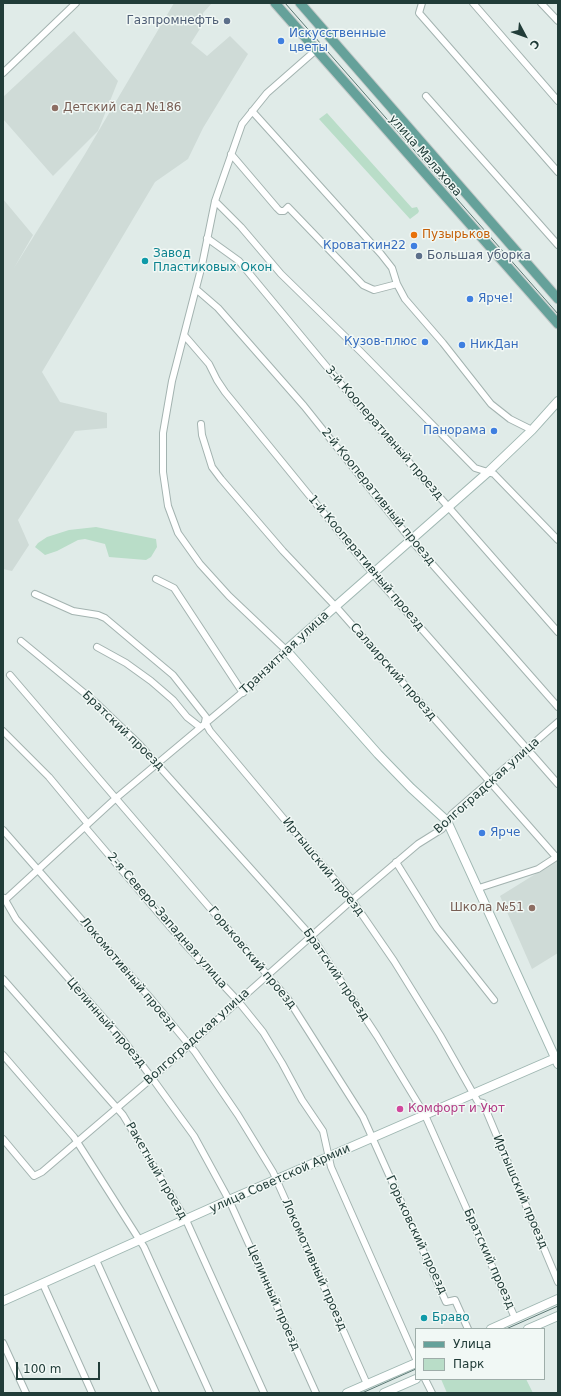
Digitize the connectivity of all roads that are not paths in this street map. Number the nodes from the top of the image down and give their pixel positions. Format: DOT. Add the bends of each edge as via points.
graph roads {
  1 [pos="76,3"];
  2 [pos="275,3"];
  3 [pos="300,3"];
  4 [pos="422,3"];
  5 [pos="473,3"];
  6 [pos="541,3"];
  7 [pos="558,21"];
  8 [pos="316,50"];
  9 [pos="3,73"];
  10 [pos="426,96"];
  11 [pos="558,101"];
  12 [pos="252,111"];
  13 [pos="231,154"];
  14 [pos="558,172"];
  15 [pos="215,201"];
  16 [pos="207,238"];
  17 [pos="558,245"];
  18 [pos="523,258"];
  19 [pos="510,270"];
  20 [pos="397,284"];
  21 [pos="196,289"];
  22 [pos="558,298"];
  23 [pos="558,324"];
  24 [pos="184,335"];
  25 [pos="558,401"];
  26 [pos="201,424"];
  27 [pos="532,430"];
  28 [pos="487,473"];
  29 [pos="448,507"];
  30 [pos="410,540"];
  31 [pos="558,540"];
  32 [pos="373,573"];
  33 [pos="156,579"];
  34 [pos="35,594"];
  35 [pos="335,607"];
  36 [pos="558,632"];
  37 [pos="21,641"];
  38 [pos="97,648"];
  39 [pos="286,650"];
  40 [pos="10,675"];
  41 [pos="242,693"];
  42 [pos="558,707"];
  43 [pos="205,722"];
  44 [pos="558,722"];
  45 [pos="200,727"];
  46 [pos="3,731"];
  47 [pos="527,750"];
  48 [pos="158,763"];
  49 [pos="490,782"];
  50 [pos="558,784"];
  51 [pos="115,799"];
  52 [pos="447,821"];
  53 [pos="86,825"];
  54 [pos="3,830"];
  55 [pos="557,856"];
  56 [pos="396,862"];
  57 [pos="39,869"];
  58 [pos="478,888"];
  59 [pos="4,898"];
  60 [pos="352,900"];
  61 [pos="312,937"];
  62 [pos="268,973"];
  63 [pos="3,979"];
  64 [pos="494,1000"];
  65 [pos="238,1001"];
  66 [pos="189,1045"];
  67 [pos="3,1055"];
  68 [pos="557,1060"];
  69 [pos="152,1078"];
  70 [pos="474,1093"];
  71 [pos="116,1109"];
  72 [pos="425,1116"];
  73 [pos="373,1138"];
  74 [pos="3,1139"];
  75 [pos="78,1143"];
  76 [pos="328,1158"];
  77 [pos="277,1180"];
  78 [pos="229,1200"];
  79 [pos="186,1220"];
  80 [pos="140,1241"];
  81 [pos="96,1260"];
  82 [pos="558,1282"];
  83 [pos="43,1284"];
  84 [pos="558,1299"];
  85 [pos="3,1302"];
  86 [pos="558,1316"];
  87 [pos="515,1318"];
  88 [pos="468,1328"];
  89 [pos="493,1328"];
  90 [pos="530,1328"];
  91 [pos="3,1343"];
  92 [pos="415,1357"];
  93 [pos="415,1362"];
  94 [pos="415,1379"];
  95 [pos="426,1380"];
  96 [pos="367,1384"];
  97 [pos="26,1393"];
  98 [pos="92,1393"];
  99 [pos="156,1393"];
  100 [pos="210,1393"];
  101 [pos="264,1393"];
  102 [pos="316,1393"];
  103 [pos="347,1393"];
  104 [pos="384,1393"];
  105 [pos="432,1393"];
  1 -- 9 [label="street"];
  2 -- 8 [label="main road, улица Малахова"];
  3 -- 18 [label="main road, улица Малахова"];
  4 -- 14 [label="street" via="419,13"];
  5 -- 11 [label="street"];
  6 -- 7 [label="street"];
  8 -- 12 [label="street" via="281,79"];
  8 -- 19 [label="main road, улица Малахова"];
  10 -- 17 [label="street"];
  12 -- 13 [label="street" via="242,124"];
  12 -- 20 [label="street" via="381,254 392,268"];
  13 -- 15 [label="street"];
  13 -- 20 [label="street" via="277,208 284,211 288,207 363,285 374,290"];
  15 -- 16 [label="street"];
  15 -- 28 [label="street" via="281,274 360,350 475,468"];
  16 -- 21 [label="street"];
  16 -- 29 [label="street, 3-й Кооперативный проезд" via="239,261 351,396"];
  18 -- 19 [label="main road"];
  18 -- 22 [label="main road, улица Малахова"];
  19 -- 23 [label="main road, улица Малахова"];
  20 -- 27 [label="street" via="405,299 492,404 510,419"];
  21 -- 24 [label="street"];
  21 -- 30 [label="street, 2-й Кооперативный проезд" via="218,308 304,406"];
  24 -- 32 [label="street, 1-й Кооперативный проезд" via="209,364 216,380"];
  24 -- 39 [label="street" via="162,433 163,472 168,506 178,533 200,564 229,596"];
  25 -- 27 [label="street, Транзитная улица"];
  26 -- 35 [label="street, Салаирский проезд" via="202,435 216,473"];
  27 -- 28 [label="street, Транзитная улица"];
  28 -- 29 [label="street, Транзитная улица"];
  28 -- 31 [label="street" via="494,474"];
  29 -- 30 [label="street, Транзитная улица"];
  29 -- 36 [label="street, 3-й Кооперативный проезд"];
  30 -- 32 [label="street, Транзитная улица"];
  30 -- 42 [label="street, 2-й Кооперативный проезд"];
  32 -- 35 [label="street, Транзитная улица"];
  32 -- 47 [label="street, 1-й Кооперативный проезд"];
  33 -- 41 [label="street" via="174,588"];
  34 -- 43 [label="street, Иртышский проезд" via="73,611 105,618 173,675 206,717"];
  35 -- 39 [label="street, Транзитная улица"];
  35 -- 49 [label="street, Салаирский проезд"];
  37 -- 48 [label="street, Братский проезд" via="94,701"];
  38 -- 45 [label="street" via="126,663 151,681"];
  39 -- 41 [label="street, Транзитная улица"];
  39 -- 52 [label="street" via="378,754"];
  40 -- 51 [label="street, Горьковский проезд"];
  41 -- 43 [label="street, Транзитная улица"];
  43 -- 45 [label="street, Транзитная улица"];
  43 -- 60 [label="street, Иртышский проезд"];
  44 -- 47 [label="street, Волгоградская улица"];
  45 -- 48 [label="street, Транзитная улица"];
  46 -- 53 [label="street, 2-я Северо-Западная улица" via="49,777"];
  47 -- 49 [label="street, Волгоградская улица"];
  47 -- 50 [label="street, 1-й Кооперативный проезд"];
  48 -- 51 [label="street, Транзитная улица"];
  48 -- 61 [label="street, Братский проезд"];
  49 -- 52 [label="street, Волгоградская улица"];
  49 -- 55 [label="street, Салаирский проезд"];
  51 -- 53 [label="street, Транзитная улица"];
  51 -- 62 [label="street, Горьковский проезд"];
  52 -- 56 [label="street, Волгоградская улица" via="442,829 426,838"];
  52 -- 58 [label="street"];
  53 -- 57 [label="street, Транзитная улица"];
  53 -- 65 [label="street, 2-я Северо-Западная улица" via="183,942"];
  54 -- 57 [label="street, Локомотивный проезд"];
  55 -- 58 [label="street" via="528,873"];
  56 -- 60 [label="street, Волгоградская улица"];
  56 -- 64 [label="street" via="437,928"];
  57 -- 59 [label="street, Транзитная улица"];
  57 -- 66 [label="street, Локомотивный проезд"];
  58 -- 68 [label="street"];
  59 -- 69 [label="street, Целинный проезд" via="16,919 123,1040"];
  60 -- 61 [label="street, Волгоградская улица"];
  60 -- 70 [label="street, Иртышский проезд" via="394,961"];
  61 -- 62 [label="street, Волгоградская улица"];
  61 -- 72 [label="street, Братский проезд" via="377,1036"];
  62 -- 65 [label="street, Волгоградская улица"];
  62 -- 73 [label="street, Горьковский проезд" via="293,1006 363,1117"];
  63 -- 71 [label="street, Ракетный проезд"];
  65 -- 66 [label="street, Волгоградская улица"];
  65 -- 76 [label="street, 2-я Северо-Западная улица" via="263,1032 323,1131"];
  66 -- 69 [label="street, Волгоградская улица"];
  66 -- 77 [label="street, Локомотивный проезд" via="238,1115"];
  67 -- 75 [label="street"];
  68 -- 70 [label="street, улица Советской Армии"];
  69 -- 71 [label="street, Волгоградская улица"];
  69 -- 78 [label="street, Целинный проезд" via="194,1136"];
  70 -- 72 [label="street, улица Советской Армии"];
  70 -- 82 [label="street, Иртышский проезд" via="478,1102 483,1103"];
  71 -- 75 [label="street, Волгоградская улица"];
  71 -- 79 [label="street, Ракетный проезд" via="123,1115"];
  72 -- 73 [label="street, улица Советской Армии"];
  72 -- 87 [label="street, Братский проезд"];
  73 -- 76 [label="street, улица Советской Армии"];
  73 -- 88 [label="street, Горьковский проезд" via="446,1302 455,1300"];
  74 -- 75 [label="street, Волгоградская улица" via="34,1176"];
  75 -- 80 [label="street"];
  76 -- 77 [label="street, улица Советской Армии"];
  76 -- 92 [label="street, 2-я Северо-Западная улица"];
  77 -- 78 [label="street, улица Советской Армии"];
  77 -- 96 [label="street, Локомотивный проезд"];
  78 -- 79 [label="street, улица Советской Армии"];
  78 -- 102 [label="street, Целинный проезд"];
  79 -- 80 [label="street, улица Советской Армии"];
  79 -- 101 [label="street, Ракетный проезд"];
  80 -- 81 [label="street, улица Советской Армии"];
  80 -- 100 [label="street"];
  81 -- 83 [label="street, улица Советской Армии"];
  81 -- 99 [label="street"];
  83 -- 85 [label="street, улица Советской Армии"];
  83 -- 98 [label="street"];
  84 -- 87 [label="street"];
  86 -- 90 [label="street"];
  87 -- 89 [label="street"];
  91 -- 97 [label="street"];
  93 -- 96 [label="street"];
  94 -- 104 [label="street"];
  95 -- 105 [label="street"];
  96 -- 103 [label="street"];
}
